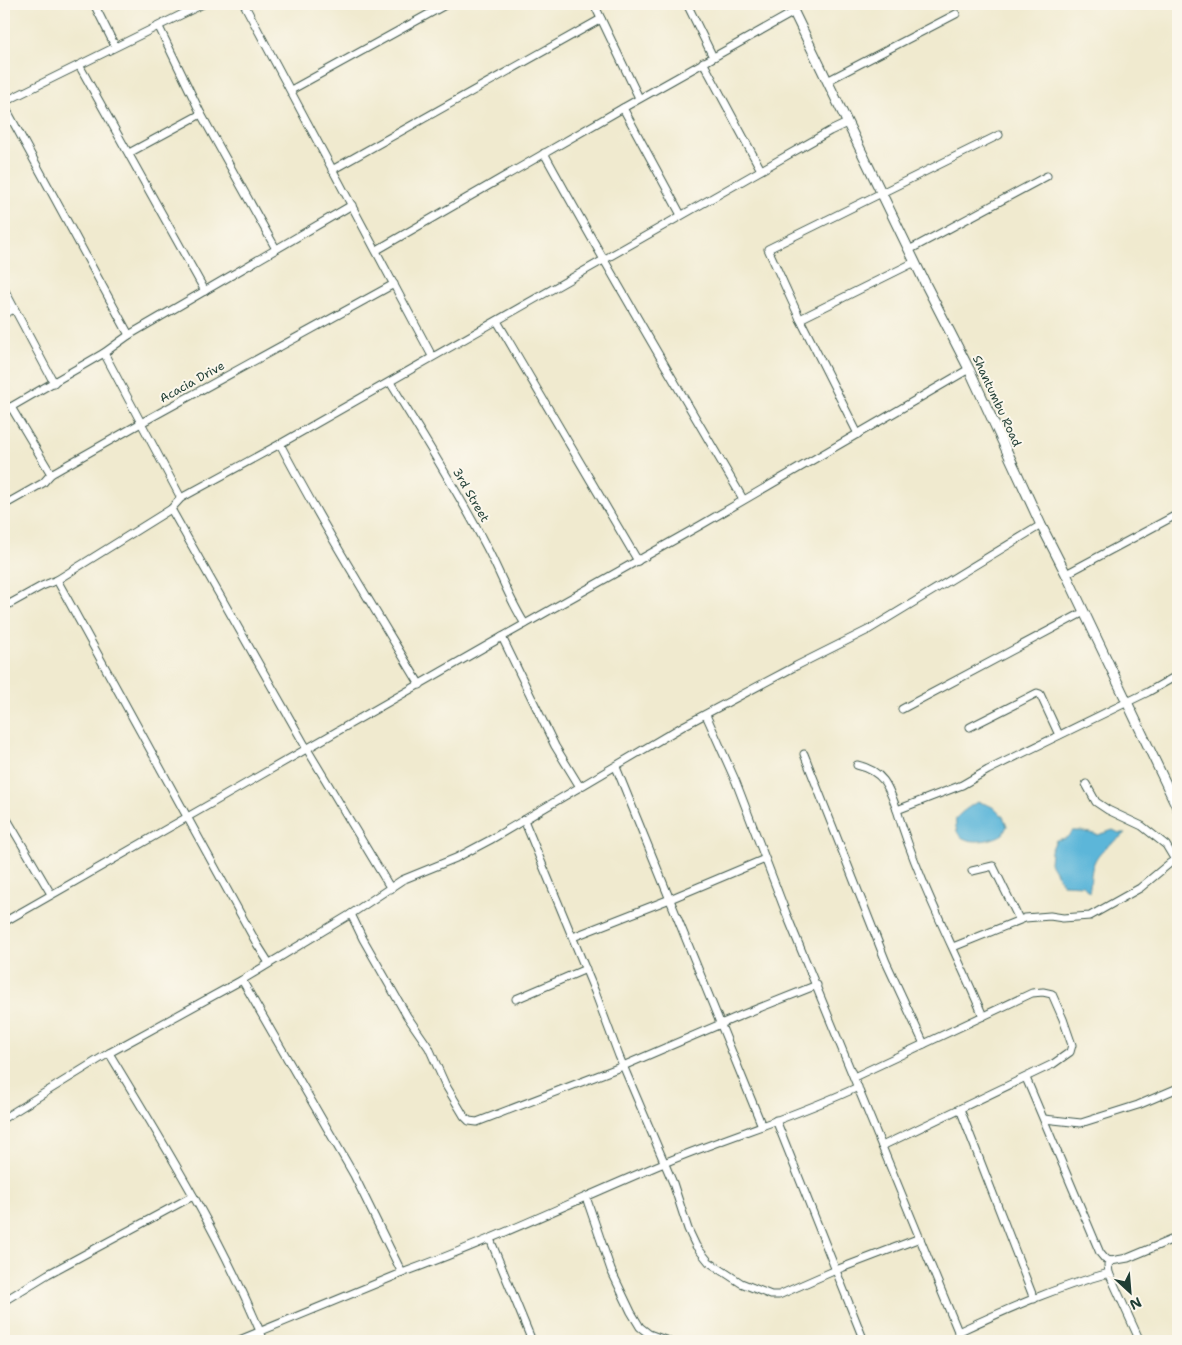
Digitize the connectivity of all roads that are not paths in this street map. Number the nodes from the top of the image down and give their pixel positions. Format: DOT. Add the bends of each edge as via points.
graph roads {
  1 [pos="94,4"];
  2 [pos="203,4"];
  3 [pos="244,4"];
  4 [pos="447,4"];
  5 [pos="594,4"];
  6 [pos="687,4"];
  7 [pos="792,8"];
  8 [pos="956,14"];
  9 [pos="601,19"];
  10 [pos="159,27"];
  11 [pos="115,46"];
  12 [pos="713,57"];
  13 [pos="703,62"];
  14 [pos="79,65"];
  15 [pos="827,81"];
  16 [pos="291,90"];
  17 [pos="639,98"];
  18 [pos="4,104"];
  19 [pos="623,108"];
  20 [pos="201,114"];
  21 [pos="847,123"];
  22 [pos="999,135"];
  23 [pos="129,153"];
  24 [pos="544,153"];
  25 [pos="332,170"];
  26 [pos="762,170"];
  27 [pos="1047,176"];
  28 [pos="880,193"];
  29 [pos="352,205"];
  30 [pos="681,215"];
  31 [pos="276,249"];
  32 [pos="377,250"];
  33 [pos="909,250"];
  34 [pos="603,261"];
  35 [pos="915,262"];
  36 [pos="394,284"];
  37 [pos="4,289"];
  38 [pos="205,291"];
  39 [pos="14,309"];
  40 [pos="4,314"];
  41 [pos="800,319"];
  42 [pos="497,321"];
  43 [pos="129,335"];
  44 [pos="104,353"];
  45 [pos="432,356"];
  46 [pos="969,369"];
  47 [pos="54,382"];
  48 [pos="390,382"];
  49 [pos="11,408"];
  50 [pos="4,411"];
  51 [pos="141,422"];
  52 [pos="858,434"];
  53 [pos="280,444"];
  54 [pos="51,474"];
  55 [pos="181,498"];
  56 [pos="743,499"];
  57 [pos="4,505"];
  58 [pos="171,509"];
  59 [pos="1178,514"];
  60 [pos="1041,525"];
  61 [pos="638,561"];
  62 [pos="1066,574"];
  63 [pos="57,580"];
  64 [pos="4,607"];
  65 [pos="1084,612"];
  66 [pos="525,624"];
  67 [pos="502,637"];
  68 [pos="1178,675"];
  69 [pos="420,685"];
  70 [pos="1128,701"];
  71 [pos="902,709"];
  72 [pos="706,715"];
  73 [pos="970,727"];
  74 [pos="1059,735"];
  75 [pos="307,749"];
  76 [pos="804,754"];
  77 [pos="857,764"];
  78 [pos="616,767"];
  79 [pos="1086,784"];
  80 [pos="580,787"];
  81 [pos="1174,790"];
  82 [pos="1178,809"];
  83 [pos="897,810"];
  84 [pos="4,814"];
  85 [pos="188,816"];
  86 [pos="524,820"];
  87 [pos="765,859"];
  88 [pos="1176,859"];
  89 [pos="972,872"];
  90 [pos="391,889"];
  91 [pos="51,894"];
  92 [pos="670,899"];
  93 [pos="352,914"];
  94 [pos="1019,919"];
  95 [pos="4,922"];
  96 [pos="572,937"];
  97 [pos="953,947"];
  98 [pos="269,963"];
  99 [pos="586,970"];
  100 [pos="242,980"];
  101 [pos="817,985"];
  102 [pos="516,999"];
  103 [pos="983,1016"];
  104 [pos="721,1023"];
  105 [pos="924,1044"];
  106 [pos="109,1054"];
  107 [pos="623,1066"];
  108 [pos="854,1077"];
  109 [pos="1026,1078"];
  110 [pos="858,1087"];
  111 [pos="1178,1088"];
  112 [pos="960,1109"];
  113 [pos="4,1118"];
  114 [pos="1044,1119"];
  115 [pos="776,1120"];
  116 [pos="762,1126"];
  117 [pos="882,1146"];
  118 [pos="664,1163"];
  119 [pos="193,1196"];
  120 [pos="586,1197"];
  121 [pos="1178,1237"];
  122 [pos="920,1238"];
  123 [pos="490,1239"];
  124 [pos="1111,1261"];
  125 [pos="836,1270"];
  126 [pos="402,1273"];
  127 [pos="1109,1274"];
  128 [pos="1034,1299"];
  129 [pos="4,1301"];
  130 [pos="260,1332"];
  131 [pos="958,1332"];
  132 [pos="237,1341"];
  133 [pos="264,1341"];
  134 [pos="532,1341"];
  135 [pos="668,1341"];
  136 [pos="864,1341"];
  137 [pos="962,1341"];
  138 [pos="1140,1341"];
  1 -- 11 [label="street"];
  2 -- 10 [label="street"];
  3 -- 16 [label="street"];
  4 -- 16 [label="street"];
  5 -- 9 [label="street"];
  6 -- 12 [label="street"];
  7 -- 12 [label="street"];
  7 -- 15 [label="street, Shantumbu Road"];
  8 -- 15 [label="street"];
  9 -- 17 [label="street"];
  9 -- 25 [label="street"];
  10 -- 11 [label="street"];
  10 -- 20 [label="street"];
  11 -- 14 [label="street"];
  12 -- 13 [label="street"];
  13 -- 17 [label="street"];
  13 -- 26 [label="street"];
  14 -- 18 [label="street"];
  14 -- 23 [label="street"];
  15 -- 21 [label="street, Shantumbu Road"];
  16 -- 25 [label="street"];
  17 -- 19 [label="street"];
  18 -- 43 [label="street"];
  19 -- 24 [label="street"];
  19 -- 30 [label="street"];
  20 -- 23 [label="street"];
  20 -- 31 [label="street"];
  21 -- 26 [label="street"];
  21 -- 28 [label="street, Shantumbu Road"];
  22 -- 28 [label="street"];
  23 -- 38 [label="street"];
  24 -- 32 [label="street"];
  24 -- 34 [label="street"];
  25 -- 29 [label="street"];
  26 -- 30 [label="street"];
  27 -- 33 [label="street"];
  28 -- 33 [label="street, Shantumbu Road"];
  28 -- 41 [label="street" via="768,249"];
  29 -- 31 [label="street"];
  29 -- 32 [label="street"];
  30 -- 34 [label="street"];
  31 -- 38 [label="street"];
  32 -- 36 [label="street"];
  33 -- 35 [label="street, Shantumbu Road"];
  34 -- 42 [label="street"];
  34 -- 56 [label="street"];
  35 -- 41 [label="street"];
  35 -- 46 [label="street, Shantumbu Road"];
  36 -- 45 [label="street"];
  36 -- 51 [label="street, Acacia Drive"];
  37 -- 39 [label="street"];
  38 -- 43 [label="street"];
  39 -- 40 [label="street"];
  39 -- 47 [label="street"];
  41 -- 52 [label="street"];
  42 -- 45 [label="street"];
  42 -- 61 [label="street"];
  43 -- 44 [label="street"];
  44 -- 47 [label="street"];
  44 -- 51 [label="street"];
  45 -- 48 [label="street"];
  46 -- 52 [label="street"];
  46 -- 60 [label="street, Shantumbu Road"];
  47 -- 49 [label="street"];
  48 -- 53 [label="street"];
  48 -- 66 [label="street, 3rd Street" via="451,480"];
  49 -- 50 [label="street"];
  49 -- 54 [label="street"];
  51 -- 54 [label="street, Acacia Drive"];
  51 -- 55 [label="street"];
  52 -- 56 [label="street"];
  53 -- 55 [label="street"];
  53 -- 69 [label="street"];
  54 -- 57 [label="street, Acacia Drive" via="43,483"];
  55 -- 58 [label="street"];
  56 -- 61 [label="street"];
  58 -- 63 [label="street"];
  58 -- 75 [label="street"];
  59 -- 62 [label="street"];
  60 -- 62 [label="street, Shantumbu Road"];
  60 -- 72 [label="street" via="868,630"];
  61 -- 66 [label="street"];
  62 -- 65 [label="street, Shantumbu Road"];
  63 -- 64 [label="street"];
  63 -- 85 [label="street"];
  65 -- 70 [label="street, Shantumbu Road"];
  65 -- 71 [label="street"];
  66 -- 67 [label="street"];
  67 -- 69 [label="street"];
  67 -- 80 [label="street" via="555,746"];
  68 -- 70 [label="street"];
  69 -- 75 [label="street"];
  70 -- 74 [label="street"];
  70 -- 81 [label="street, Shantumbu Road"];
  72 -- 78 [label="street"];
  72 -- 87 [label="street"];
  73 -- 74 [label="street" via="1037,693"];
  74 -- 83 [label="street" via="948,792"];
  75 -- 85 [label="street"];
  75 -- 90 [label="street"];
  76 -- 105 [label="street" via="886,962"];
  77 -- 83 [label="street" via="878,773"];
  78 -- 80 [label="street"];
  78 -- 92 [label="street"];
  79 -- 88 [label="street" via="1096,802 1142,826 1166,845"];
  80 -- 86 [label="street"];
  81 -- 82 [label="street, Shantumbu Road"];
  83 -- 97 [label="street" via="928,896"];
  84 -- 91 [label="street"];
  85 -- 91 [label="street"];
  85 -- 98 [label="street"];
  86 -- 90 [label="street" via="456,858 402,880"];
  86 -- 96 [label="street"];
  87 -- 92 [label="street"];
  87 -- 101 [label="street"];
  88 -- 94 [label="street" via="1140,888 1090,916"];
  89 -- 94 [label="street" via="993,866"];
  90 -- 93 [label="street"];
  91 -- 95 [label="street"];
  92 -- 96 [label="street"];
  92 -- 104 [label="street"];
  93 -- 98 [label="street"];
  93 -- 107 [label="street" via="363,939 469,1121 477,1122"];
  94 -- 97 [label="street"];
  96 -- 99 [label="street"];
  97 -- 103 [label="street"];
  98 -- 100 [label="street"];
  99 -- 102 [label="street"];
  99 -- 107 [label="street"];
  100 -- 106 [label="street"];
  100 -- 126 [label="street" via="354,1176"];
  101 -- 104 [label="street"];
  101 -- 108 [label="street"];
  103 -- 105 [label="street"];
  103 -- 109 [label="street" via="1032,993 1052,994 1070,1036 1071,1049 1053,1064"];
  104 -- 107 [label="street"];
  104 -- 116 [label="street"];
  105 -- 108 [label="street"];
  106 -- 113 [label="street"];
  106 -- 119 [label="street"];
  107 -- 118 [label="street"];
  108 -- 110 [label="street"];
  109 -- 112 [label="street"];
  109 -- 114 [label="street"];
  110 -- 115 [label="street"];
  110 -- 117 [label="street"];
  111 -- 114 [label="street" via="1081,1123"];
  112 -- 117 [label="street"];
  112 -- 128 [label="street"];
  114 -- 124 [label="street" via="1100,1253"];
  115 -- 116 [label="street"];
  115 -- 125 [label="street"];
  116 -- 118 [label="street"];
  117 -- 122 [label="street"];
  118 -- 120 [label="street"];
  118 -- 125 [label="street" via="696,1246 709,1262 741,1283 779,1295"];
  119 -- 129 [label="street"];
  119 -- 130 [label="street" via="229,1260"];
  120 -- 123 [label="street"];
  120 -- 135 [label="street" via="611,1270 636,1321 649,1334"];
  121 -- 124 [label="street" via="1128,1258"];
  122 -- 125 [label="street"];
  122 -- 131 [label="street"];
  123 -- 126 [label="street"];
  123 -- 134 [label="street"];
  124 -- 127 [label="street"];
  125 -- 136 [label="street"];
  126 -- 130 [label="street"];
  127 -- 128 [label="street" via="1068,1285"];
  127 -- 138 [label="street"];
  128 -- 131 [label="street"];
  130 -- 132 [label="street"];
  130 -- 133 [label="street"];
  131 -- 137 [label="street"];
}
